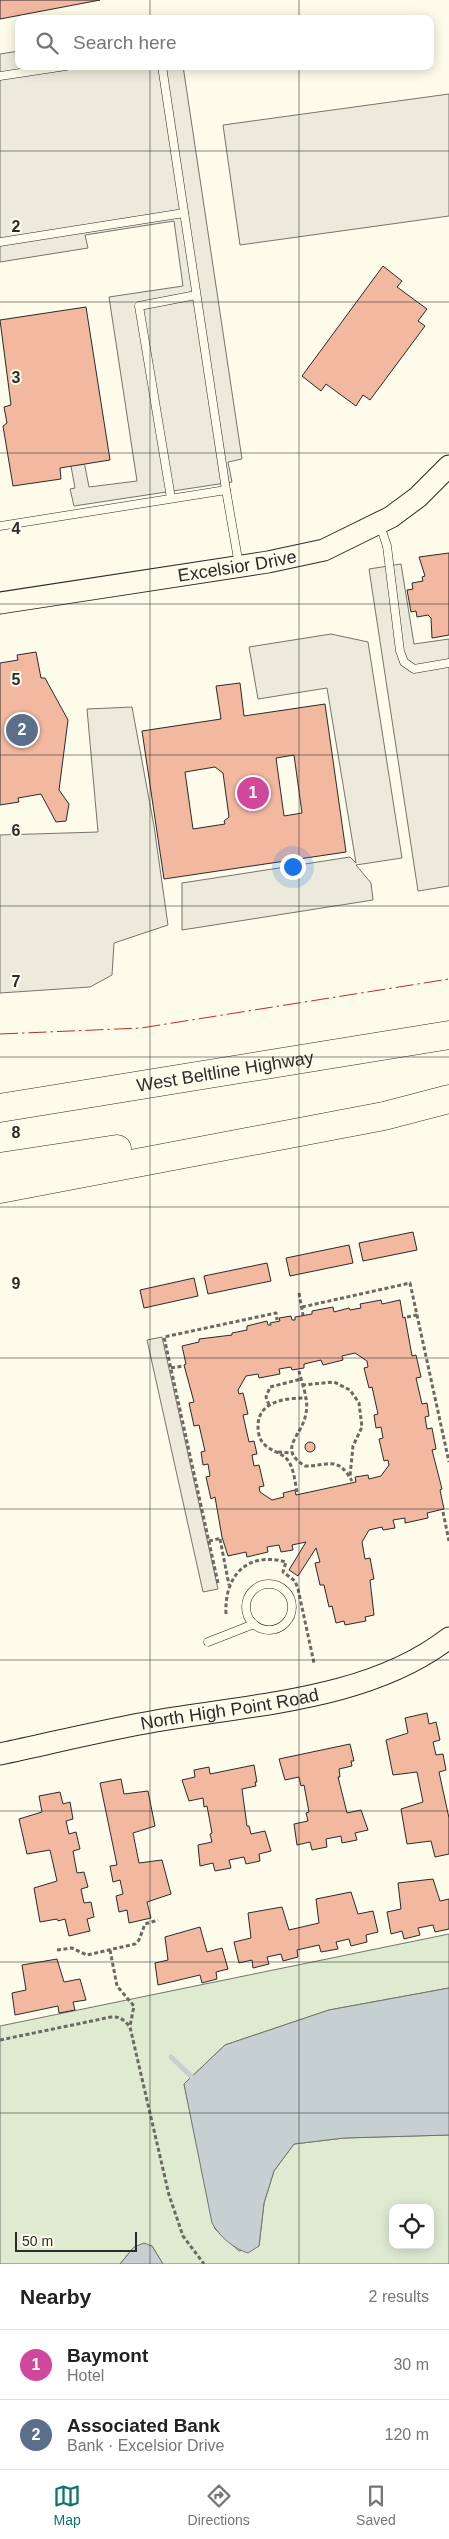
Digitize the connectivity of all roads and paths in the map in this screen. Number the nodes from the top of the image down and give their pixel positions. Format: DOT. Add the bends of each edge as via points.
graph roads {
  1 [pos="40,70"];
  2 [pos="163,70"];
  3 [pos="0,76"];
  4 [pos="184,213"];
  5 [pos="0,242"];
  6 [pos="196,295"];
  7 [pos="449,466"];
  8 [pos="226,490"];
  9 [pos="171,498"];
  10 [pos="379,523"];
  11 [pos="0,526"];
  12 [pos="239,566"];
  13 [pos="0,603"];
  14 [pos="449,663"];
  15 [pos="449,1035"];
  16 [pos="282,1061"];
  17 [pos="0,1091"];
  18 [pos="449,1098"];
  19 [pos="0,1108"];
  20 [pos="0,1167"];
  21 [pos="0,1189"];
  22 [pos="299,1293"];
  23 [pos="302,1307"];
  24 [pos="303,1314"];
  25 [pos="417,1315"];
  26 [pos="407,1317"];
  27 [pos="277,1320"];
  28 [pos="183,1366"];
  29 [pos="171,1368"];
  30 [pos="299,1371"];
  31 [pos="301,1379"];
  32 [pos="302,1385"];
  33 [pos="305,1398"];
  34 [pos="269,1405"];
  35 [pos="277,1452"];
  36 [pos="292,1453"];
  37 [pos="449,1462"];
  38 [pos="297,1492"];
  39 [pos="443,1512"];
  40 [pos="209,1541"];
  41 [pos="449,1541"];
  42 [pos="218,1583"];
  43 [pos="229,1585"];
  44 [pos="226,1614"];
  45 [pos="254,1624"];
  46 [pos="449,1638"];
  47 [pos="208,1642"];
  48 [pos="314,1663"];
  49 [pos="0,1754"];
  50 [pos="158,1920"];
  51 [pos="57,1950"];
  52 [pos="110,1950"];
  53 [pos="130,2027"];
  54 [pos="0,2040"];
  55 [pos="204,2264"];
  1 -- 3 [label="lane"];
  2 -- 4 [label="lane"];
  4 -- 5 [label="lane"];
  4 -- 6 [label="lane"];
  6 -- 8 [label="lane"];
  6 -- 9 [label="lane" via="139,306"];
  7 -- 10 [label="street, Excelsior Drive" via="418,497"];
  8 -- 9 [label="lane"];
  8 -- 12 [label="lane"];
  9 -- 11 [label="lane"];
  10 -- 12 [label="street, Excelsior Drive" via="324,550"];
  10 -- 14 [label="lane" via="388,546 400,652 404,662 414,669"];
  12 -- 13 [label="street, Excelsior Drive"];
  15 -- 16 [label="highway, West Beltline Highway"];
  16 -- 17 [label="highway"];
  16 -- 19 [label="highway, West Beltline Highway"];
  18 -- 20 [label="highway"];
  18 -- 21 [label="highway" via="384,1116"];
  22 -- 23 [label="path"];
  23 -- 24 [label="path"];
  23 -- 25 [label="path" via="410,1283"];
  25 -- 26 [label="path"];
  25 -- 37 [label="path"];
  27 -- 29 [label="path" via="276,1313 164,1337"];
  28 -- 29 [label="path"];
  29 -- 40 [label="path"];
  30 -- 31 [label="path"];
  31 -- 32 [label="path"];
  31 -- 34 [label="path" via="270,1387 266,1397"];
  32 -- 33 [label="path"];
  32 -- 36 [label="path" via="334,1382 350,1390 359,1402 362,1427 353,1446 351,1479 338,1465 329,1462 305,1466 296,1461"];
  33 -- 34 [label="path" via="286,1399"];
  33 -- 36 [label="path" via="306,1413 292,1443"];
  34 -- 35 [label="path" via="260,1415 258,1430 263,1444"];
  35 -- 36 [label="path"];
  35 -- 38 [label="path" via="289,1462"];
  39 -- 41 [label="path"];
  40 -- 42 [label="path"];
  40 -- 43 [label="path" via="221,1538"];
  43 -- 44 [label="path"];
  43 -- 48 [label="path" via="239,1572 258,1560 286,1562 283,1572 295,1581 298,1589"];
  45 -- 45 [label="lane" via="271,1630 287,1622 292,1605 284,1590 268,1584 252,1592 246,1608"];
  45 -- 47 [label="lane"];
  46 -- 49 [label="street, North High Point Road" via="422,1657 375,1679 356,1684 301,1697 133,1725"];
  50 -- 52 [label="path" via="145,1924 135,1944"];
  51 -- 52 [label="path" via="72,1948 87,1955"];
  52 -- 53 [label="path" via="117,1986 134,2006"];
  53 -- 54 [label="path" via="117,2016"];
  53 -- 55 [label="path" via="169,2195 183,2236"];
}
